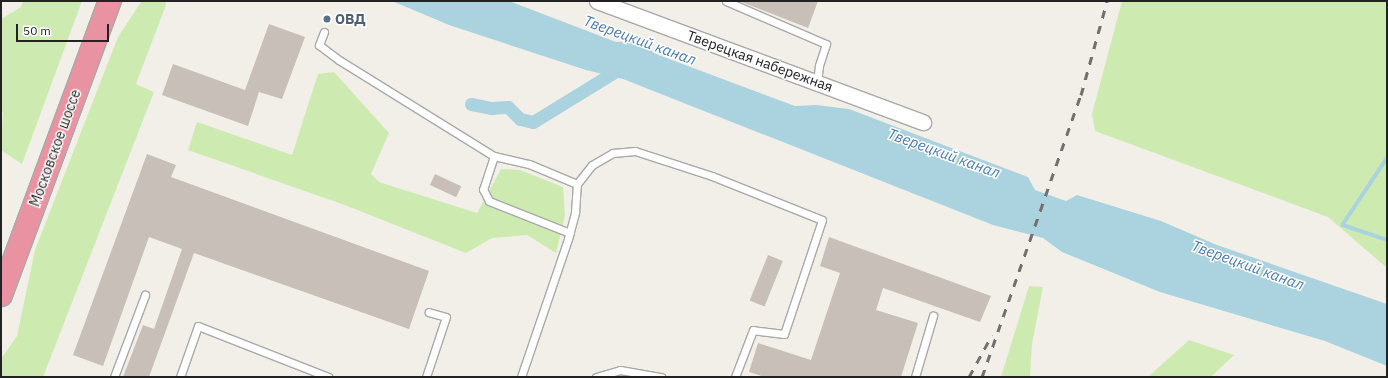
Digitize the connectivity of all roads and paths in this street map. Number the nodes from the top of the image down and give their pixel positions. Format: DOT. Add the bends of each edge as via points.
graph roads {
  1 [pos="110,1"];
  2 [pos="597,1"];
  3 [pos="726,1"];
  4 [pos="324,32"];
  5 [pos="817,83"];
  6 [pos="923,122"];
  7 [pos="494,156"];
  8 [pos="577,184"];
  9 [pos="570,233"];
  10 [pos="3,286"];
  11 [pos="145,295"];
  12 [pos="429,312"];
  13 [pos="933,316"];
  14 [pos="114,377"];
  15 [pos="180,377"];
  16 [pos="328,377"];
  17 [pos="426,377"];
  18 [pos="521,377"];
  19 [pos="596,377"];
  20 [pos="661,377"];
  21 [pos="735,377"];
  22 [pos="915,377"];
  1 -- 10 [label="highway, Московское шоссе"];
  2 -- 5 [label="street, Тверецкая набережная"];
  3 -- 5 [label="lane" via="826,44"];
  4 -- 7 [label="lane" via="319,45 339,60"];
  5 -- 6 [label="street, Тверецкая набережная"];
  7 -- 8 [label="lane" via="528,164"];
  7 -- 9 [label="lane" via="483,189 489,201"];
  8 -- 9 [label="lane"];
  8 -- 21 [label="lane" via="592,165 612,153 635,151 712,176 822,220 784,334 753,330"];
  9 -- 18 [label="lane"];
  11 -- 14 [label="lane"];
  12 -- 17 [label="lane" via="446,317"];
  13 -- 22 [label="lane"];
  15 -- 16 [label="lane" via="198,326"];
  19 -- 20 [label="lane" via="620,370"];
}
